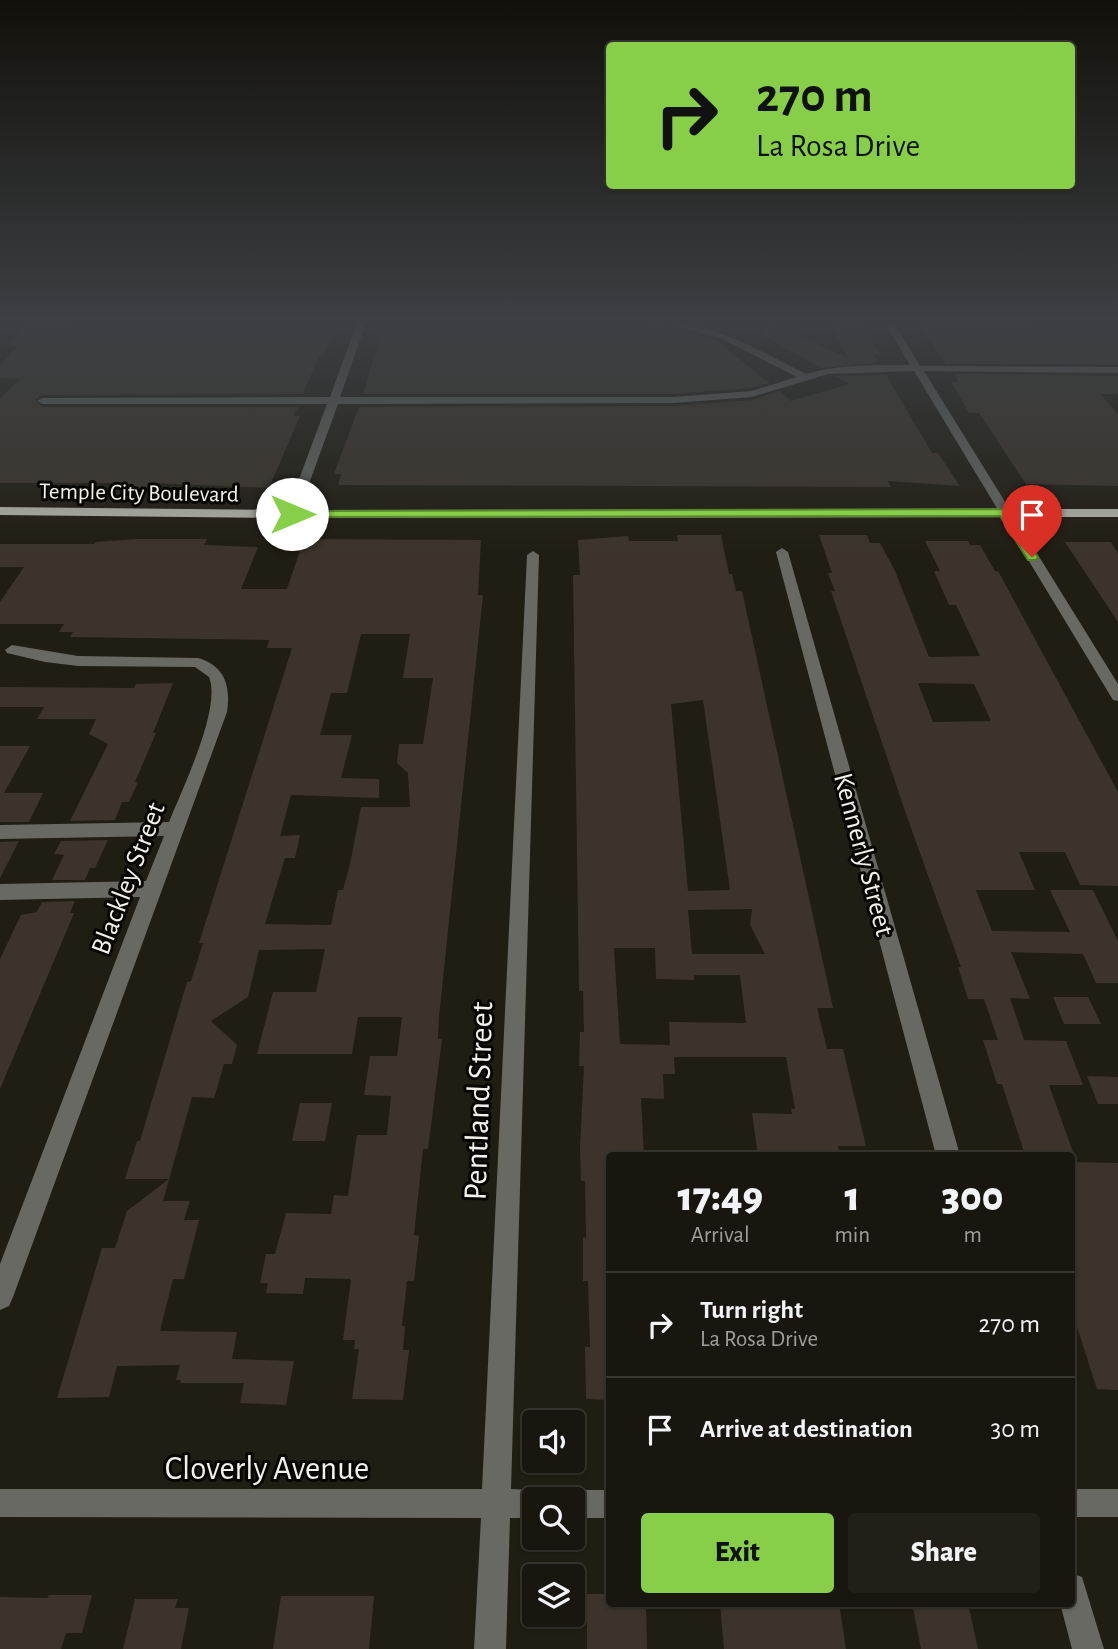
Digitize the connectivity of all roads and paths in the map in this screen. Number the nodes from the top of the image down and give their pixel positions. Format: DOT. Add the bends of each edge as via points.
graph roads {
  1 [pos="534,400"];
  2 [pos="937,400"];
  3 [pos="42,401"];
  4 [pos="333,401"];
  5 [pos="0,511"];
  6 [pos="1004,512"];
  7 [pos="1118,513"];
  8 [pos="292,514"];
  9 [pos="782,552"];
  10 [pos="533,555"];
  11 [pos="12,650"];
  12 [pos="1118,696"];
  13 [pos="176,829"];
  14 [pos="0,832"];
  15 [pos="152,889"];
  16 [pos="0,892"];
  17 [pos="947,1152"];
  18 [pos="0,1297"];
  19 [pos="0,1503"];
  20 [pos="1075,1503"];
  21 [pos="1118,1503"];
  22 [pos="495,1504"];
  23 [pos="522,1504"];
  24 [pos="585,1504"];
  25 [pos="606,1504"];
  26 [pos="1075,1602"];
  27 [pos="490,1649"];
  28 [pos="1088,1649"];
  1 -- 4 [label="street"];
  2 -- 6 [label="street"];
  3 -- 4 [label="street"];
  4 -- 8 [label="street"];
  5 -- 8 [label="main road, Temple City Boulevard"];
  6 -- 7 [label="main road, Temple City Boulevard"];
  6 -- 8 [label="main road, Temple City Boulevard"];
  6 -- 12 [label="street"];
  9 -- 17 [label="street, Kennerly Street"];
  10 -- 22 [label="street, Pentland Street"];
  11 -- 13 [label="street, Blackley Street" via="73,661 183,662 205,666 215,675 223,688 219,712"];
  13 -- 14 [label="street"];
  13 -- 15 [label="street, Blackley Street"];
  15 -- 16 [label="street"];
  15 -- 18 [label="street, Blackley Street"];
  19 -- 22 [label="street, Cloverly Avenue"];
  20 -- 21 [label="street"];
  22 -- 23 [label="street, Cloverly Avenue"];
  22 -- 27 [label="street, Pentland Street"];
  24 -- 25 [label="street"];
  26 -- 28 [label="street"];
}
